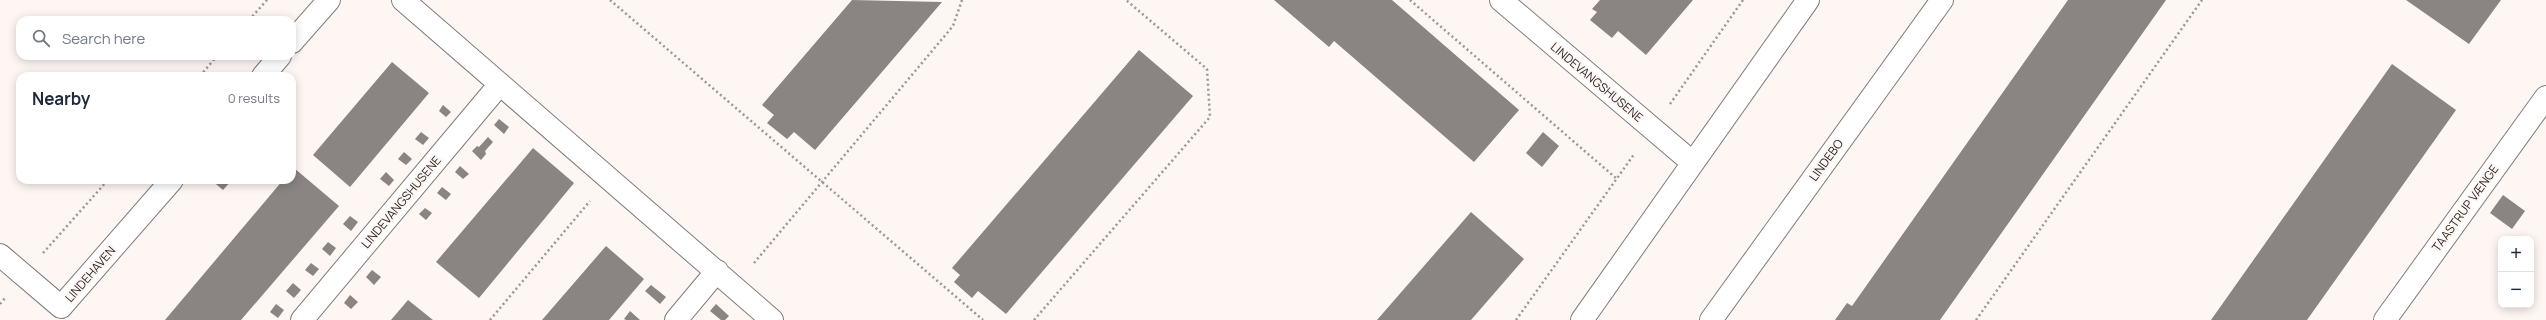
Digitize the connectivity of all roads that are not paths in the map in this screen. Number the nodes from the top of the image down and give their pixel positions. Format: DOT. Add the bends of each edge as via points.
graph roads {
  1 [pos="329,0"];
  2 [pos="403,0"];
  3 [pos="1501,0"];
  4 [pos="1808,0"];
  5 [pos="1942,0"];
  6 [pos="296,37"];
  7 [pos="277,60"];
  8 [pos="266,72"];
  9 [pos="500,84"];
  10 [pos="2546,97"];
  11 [pos="1693,163"];
  12 [pos="169,184"];
  13 [pos="0,255"];
  14 [pos="717,272"];
  15 [pos="302,320"];
  16 [pos="676,320"];
  17 [pos="772,320"];
  18 [pos="1582,320"];
  19 [pos="1711,320"];
  20 [pos="2385,320"];
  1 -- 6 [label="street"];
  2 -- 9 [label="street"];
  3 -- 11 [label="street, LINDEVANGSHUSENE"];
  4 -- 11 [label="street"];
  5 -- 19 [label="street, LINDEBO"];
  7 -- 8 [label="street"];
  9 -- 14 [label="street"];
  9 -- 15 [label="street, LINDEVANGSHUSENE"];
  10 -- 20 [label="street, TAASTRUP VÆNGE"];
  11 -- 18 [label="street"];
  12 -- 13 [label="street, LINDEHAVEN" via="61,307"];
  14 -- 16 [label="street"];
  14 -- 17 [label="street"];
}
